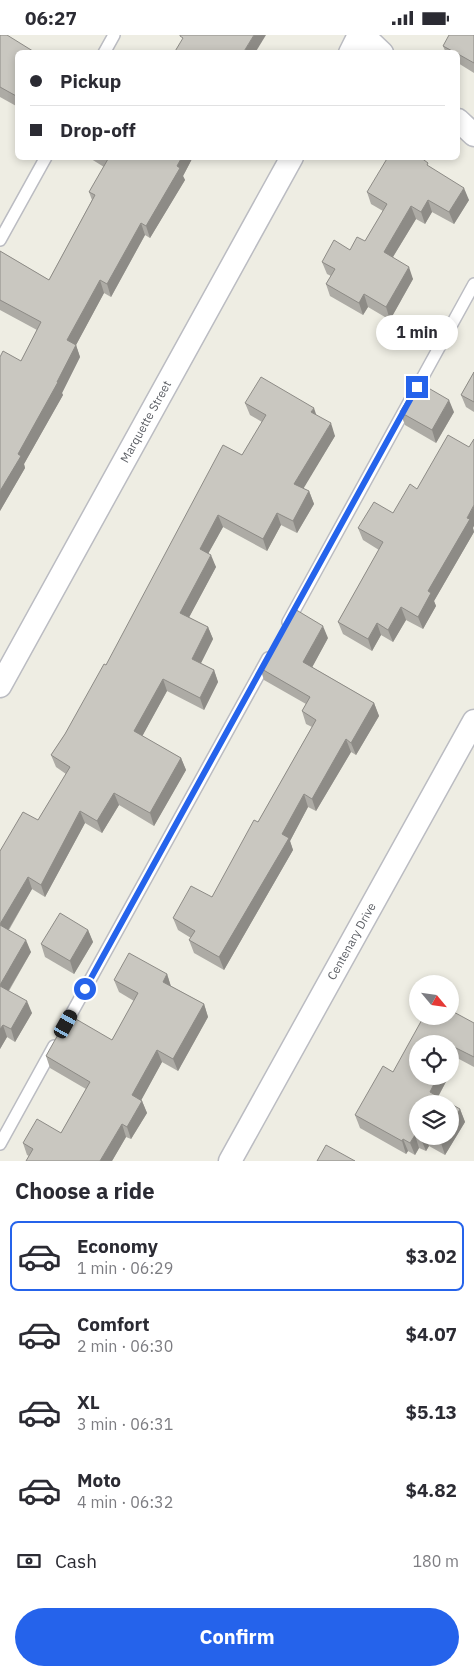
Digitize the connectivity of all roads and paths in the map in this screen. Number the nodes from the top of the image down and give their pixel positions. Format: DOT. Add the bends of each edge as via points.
graph roads {
  1 [pos="114,35"];
  2 [pos="361,35"];
  3 [pos="106,50"];
  4 [pos="352,50"];
  5 [pos="378,50"];
  6 [pos="460,122"];
  7 [pos="474,135"];
  8 [pos="44,160"];
  9 [pos="290,160"];
  10 [pos="0,241"];
  11 [pos="474,284"];
  12 [pos="282,632"];
  13 [pos="273,649"];
  14 [pos="0,685"];
  15 [pos="474,721"];
  16 [pos="0,1144"];
  17 [pos="230,1161"];
  1 -- 3 [label="lane"];
  2 -- 4 [label="street"];
  2 -- 5 [label="street"];
  6 -- 7 [label="street"];
  8 -- 10 [label="lane"];
  9 -- 14 [label="street, Marquette Street"];
  11 -- 12 [label="lane"];
  13 -- 16 [label="lane"];
  15 -- 17 [label="street, Centenary Drive"];
}
